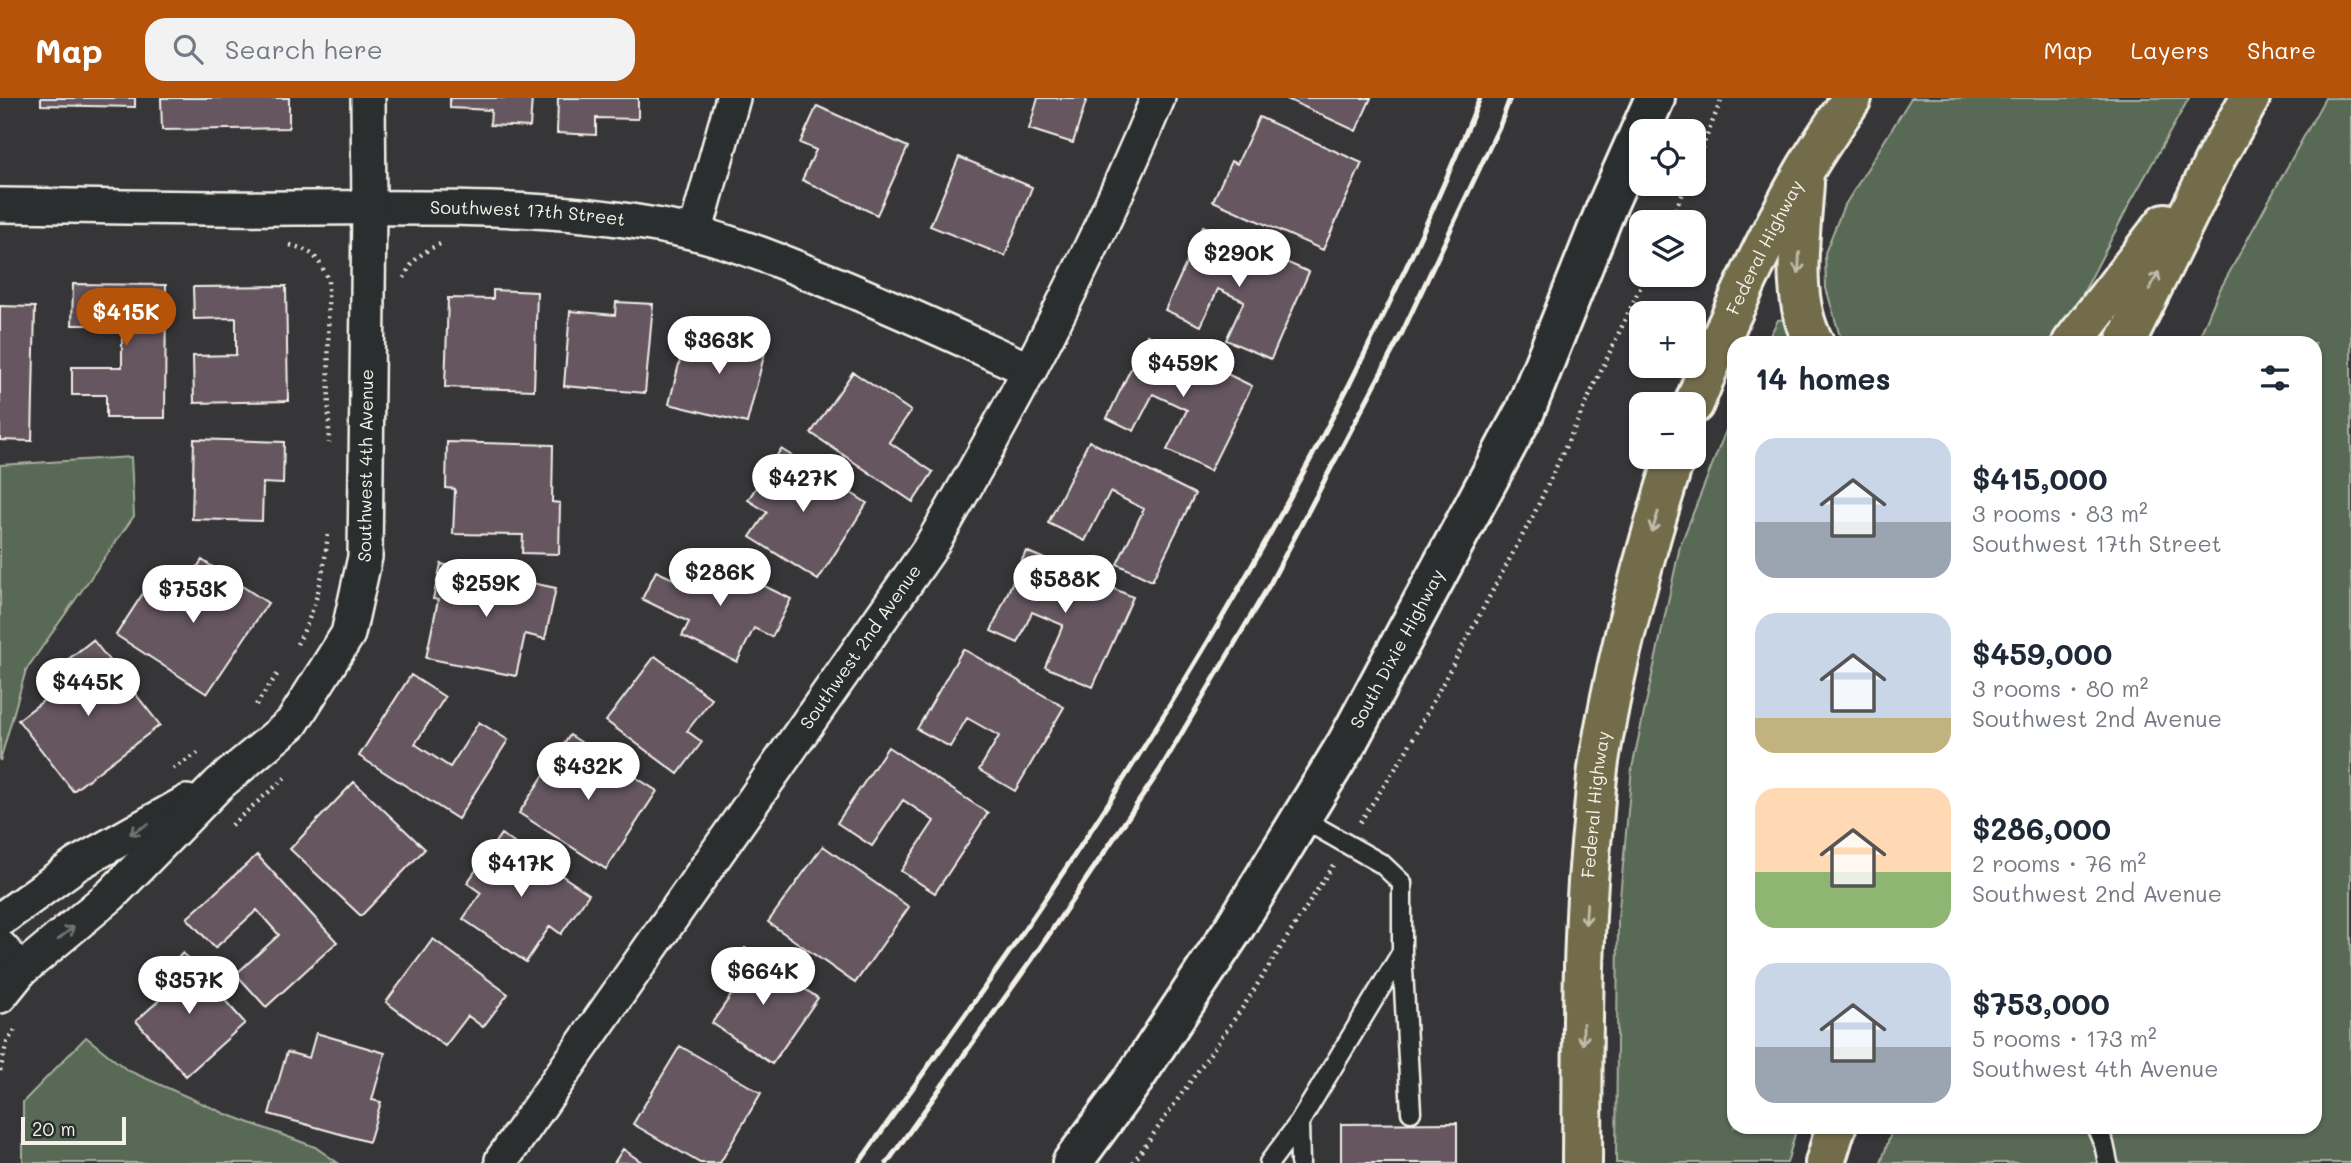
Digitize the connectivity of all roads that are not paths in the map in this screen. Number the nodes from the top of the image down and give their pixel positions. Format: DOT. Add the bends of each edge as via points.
graph roads {
  1 [pos="368,98"];
  2 [pos="733,98"];
  3 [pos="1158,98"];
  4 [pos="1655,98"];
  5 [pos="1852,98"];
  6 [pos="2250,98"];
  7 [pos="2217,156"];
  8 [pos="1805,170"];
  9 [pos="0,205"];
  10 [pos="369,208"];
  11 [pos="695,233"];
  12 [pos="1810,336"];
  13 [pos="2077,336"];
  14 [pos="2128,336"];
  15 [pos="1030,370"];
  16 [pos="1699,392"];
  17 [pos="1671,469"];
  18 [pos="219,784"];
  19 [pos="1301,818"];
  20 [pos="78,863"];
  21 [pos="111,895"];
  22 [pos="0,920"];
  23 [pos="1402,952"];
  24 [pos="10,959"];
  25 [pos="0,996"];
  26 [pos="1411,1112"];
  27 [pos="1298,1123"];
  28 [pos="1834,1134"];
  29 [pos="2099,1134"];
  30 [pos="502,1160"];
  31 [pos="1072,1163"];
  32 [pos="1269,1163"];
  33 [pos="1300,1163"];
  34 [pos="1582,1163"];
  35 [pos="1825,1163"];
  36 [pos="2108,1163"];
  1 -- 10 [label="street, Southwest 4th Avenue"];
  2 -- 11 [label="street"];
  3 -- 15 [label="street, Southwest 2nd Avenue"];
  4 -- 19 [label="main road, South Dixie Highway" via="1525,411 1348,743"];
  5 -- 8 [label="main road, Federal Highway"];
  6 -- 7 [label="main road"];
  7 -- 13 [label="main road"];
  14 -- 7 [label="main road, one-way"];
  8 -- 12 [label="main road, one-way" via="1799,272"];
  8 -- 16 [label="main road, Federal Highway"];
  9 -- 10 [label="street, Southwest 17th Street"];
  10 -- 11 [label="street, Southwest 17th Street" via="538,211"];
  10 -- 18 [label="street, Southwest 4th Avenue" via="365,557 348,634 292,723"];
  11 -- 15 [label="street, Southwest 17th Street" via="833,282"];
  15 -- 30 [label="street, Southwest 2nd Avenue" via="928,551"];
  17 -- 34 [label="main road, Federal Highway, one-way" via="1622,640 1600,757 1583,966"];
  18 -- 20 [label="street, Southwest 4th Avenue, one-way"];
  18 -- 21 [label="street, Southwest 4th Avenue"];
  19 -- 23 [label="lane" via="1382,863 1402,883"];
  19 -- 31 [label="main road, South Dixie Highway" via="1142,1067"];
  20 -- 21 [label="street"];
  20 -- 22 [label="street, Southwest 4th Avenue"];
  24 -- 21 [label="street, Southwest 4th Avenue, one-way"];
  23 -- 26 [label="lane"];
  23 -- 27 [label="lane"];
  24 -- 25 [label="street, Southwest 4th Avenue"];
  27 -- 32 [label="lane"];
  27 -- 33 [label="lane"];
  28 -- 35 [label="main road"];
  29 -- 36 [label="lane"];
}
